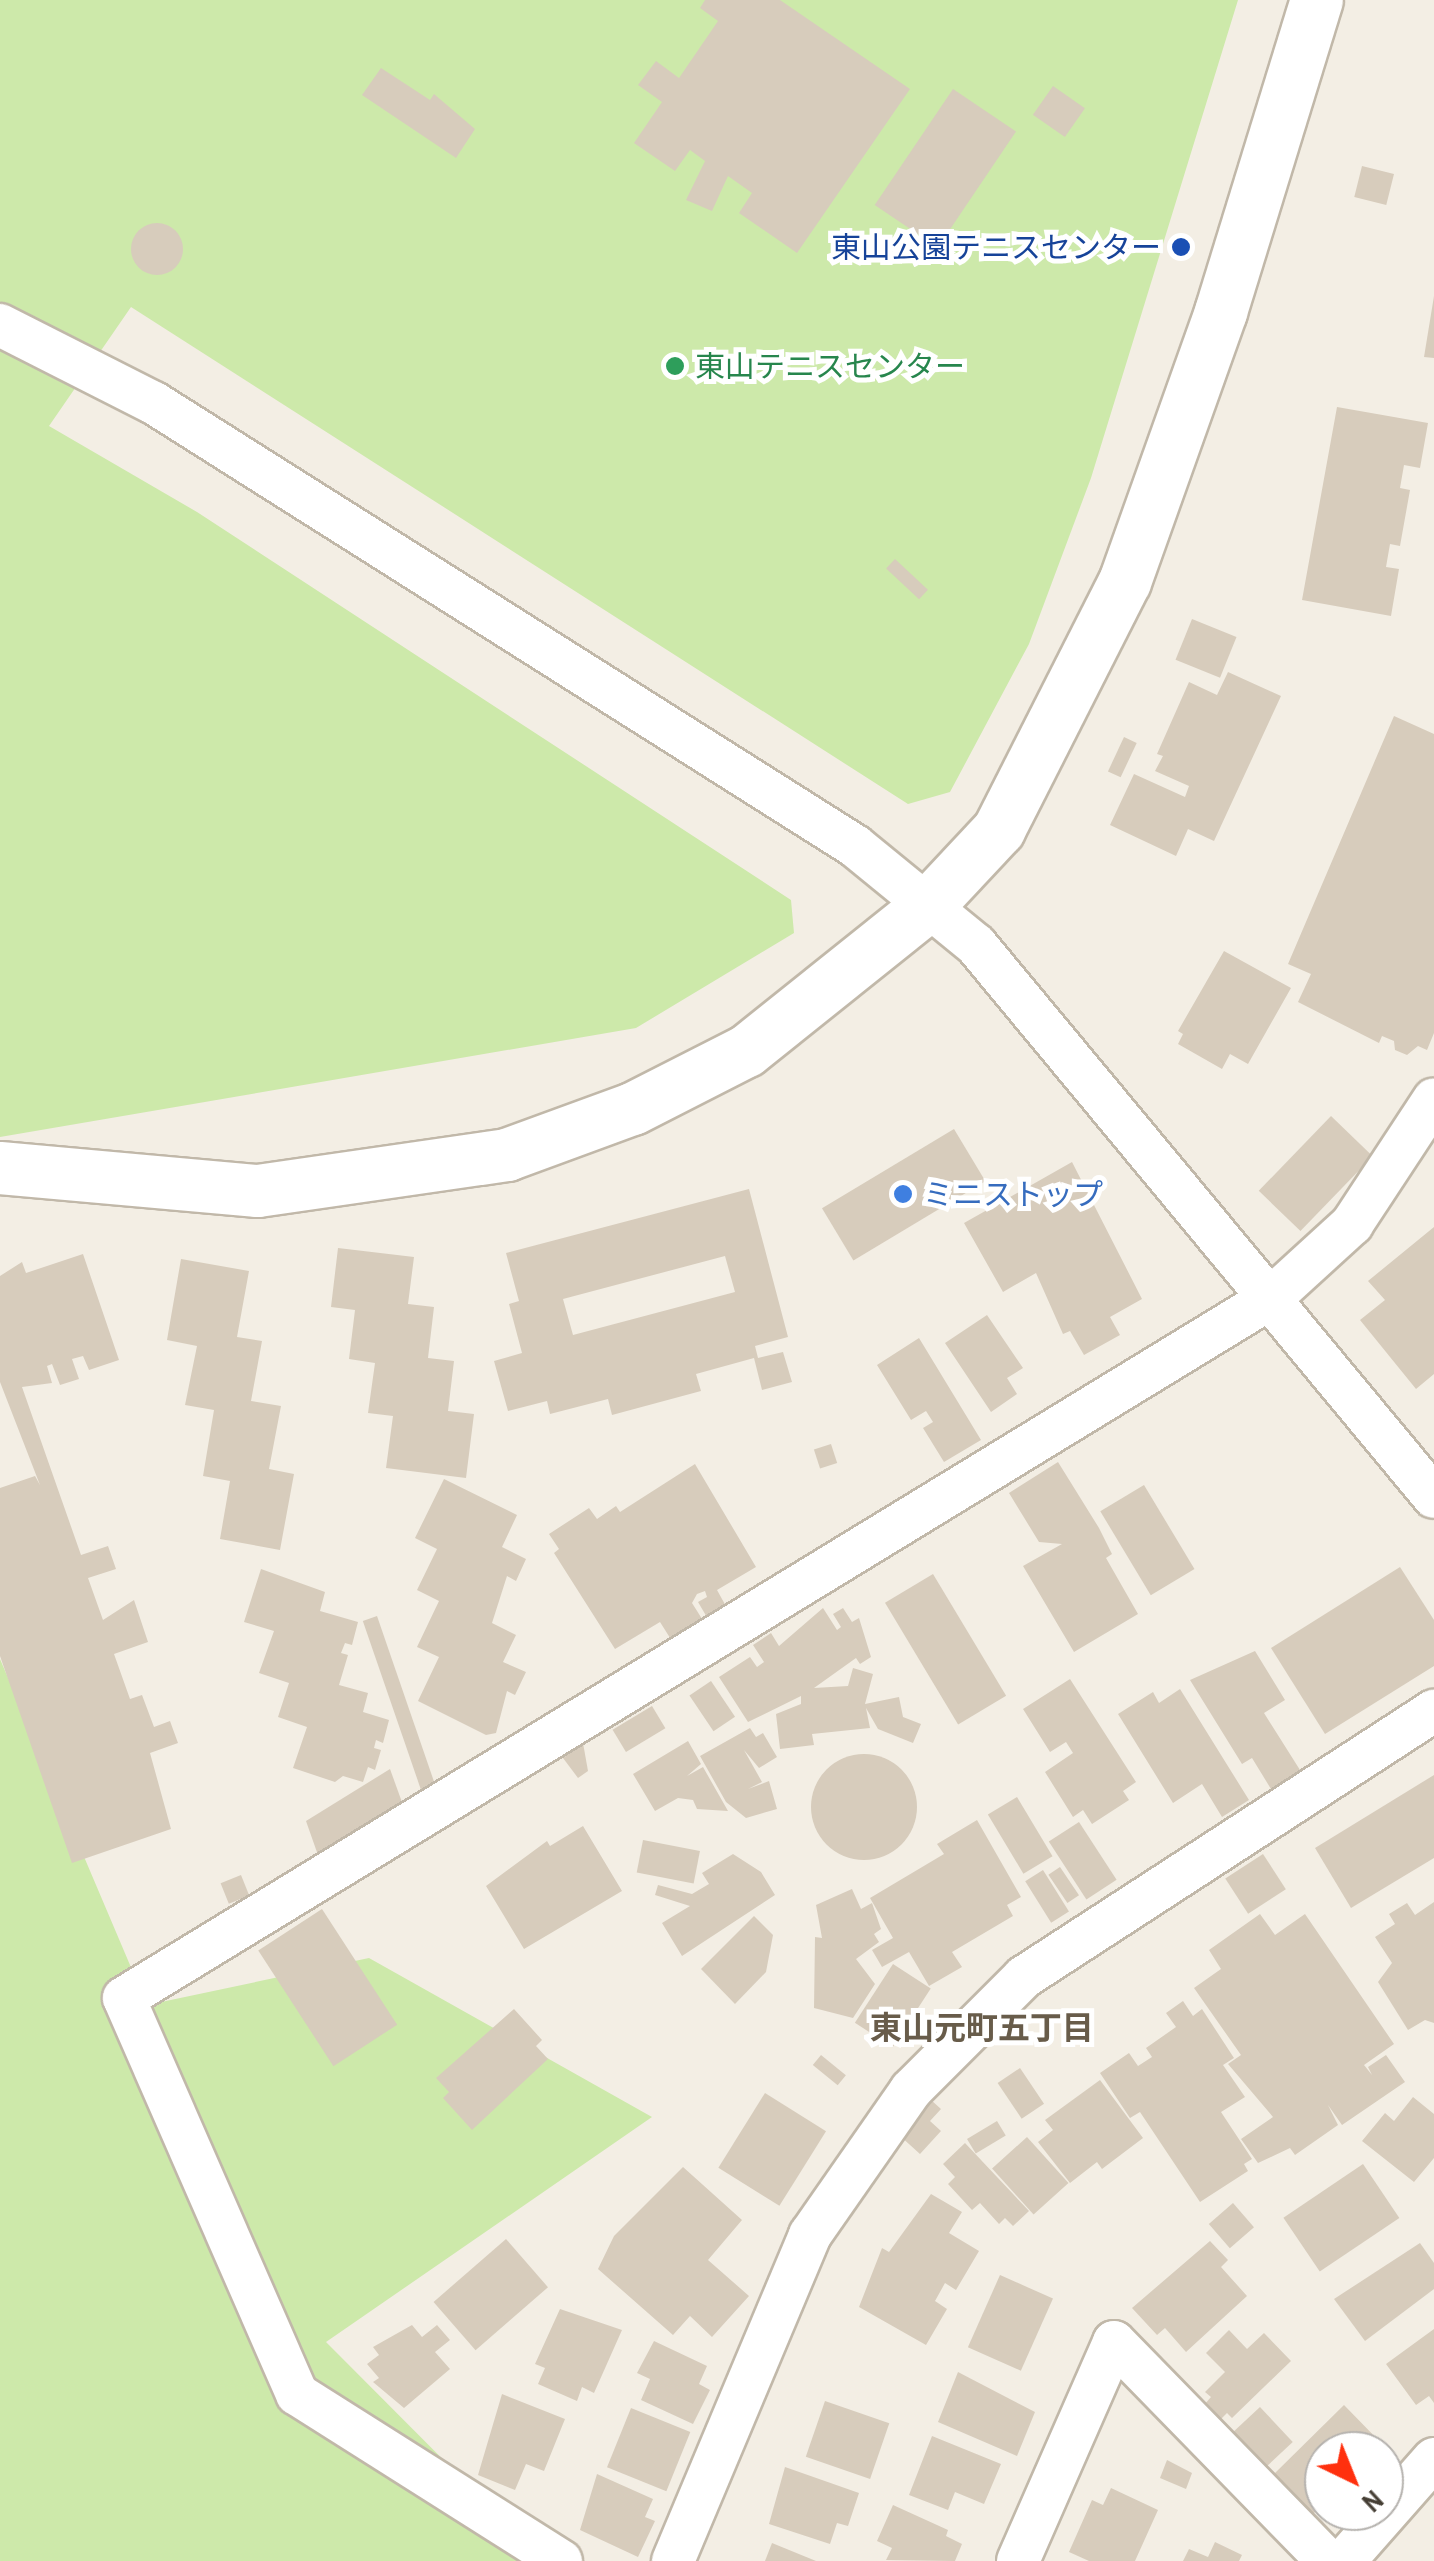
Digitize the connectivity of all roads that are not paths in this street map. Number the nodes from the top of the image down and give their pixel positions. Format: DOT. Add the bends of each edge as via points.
graph roads {
  1 [pos="1317,0"];
  2 [pos="0,325"];
  3 [pos="928,906"];
  4 [pos="1434,1099"];
  5 [pos="0,1168"];
  6 [pos="1270,1298"];
  7 [pos="1434,1498"];
  8 [pos="1434,1711"];
  9 [pos="1434,2459"];
  10 [pos="561,2561"];
  11 [pos="673,2561"];
  12 [pos="1018,2561"];
  13 [pos="1328,2561"];
  14 [pos="1344,2561"];
  1 -- 3 [label="street" via="1221,312 1125,582 998,830"];
  2 -- 3 [label="street" via="154,403 855,846"];
  3 -- 5 [label="street" via="748,1051 633,1109 508,1155 258,1191"];
  3 -- 6 [label="street" via="976,945"];
  4 -- 6 [label="street" via="1352,1224"];
  6 -- 7 [label="street"];
  6 -- 10 [label="street" via="124,1998 298,2394"];
  8 -- 11 [label="street" via="1024,1977 911,2090 810,2235"];
  9 -- 14 [label="street" via="1411,2477"];
  12 -- 13 [label="street" via="1114,2342"];
}
